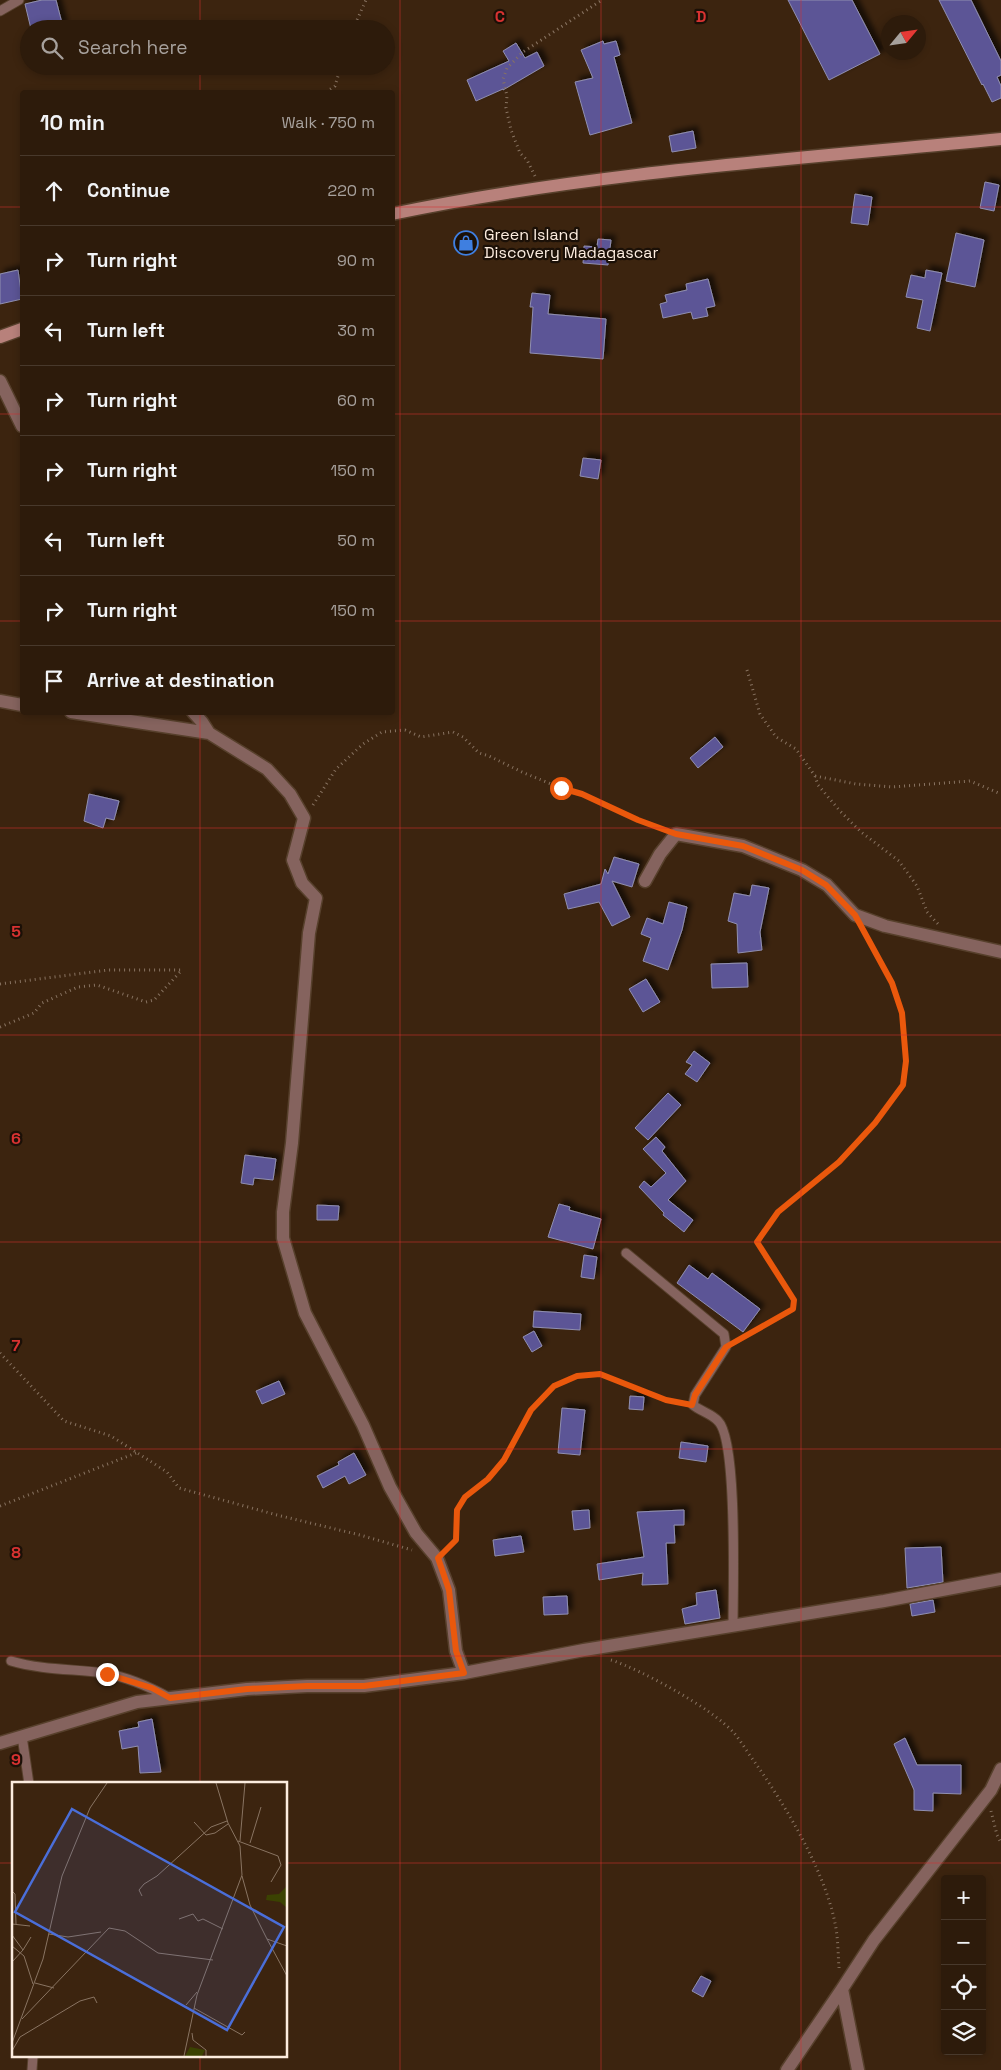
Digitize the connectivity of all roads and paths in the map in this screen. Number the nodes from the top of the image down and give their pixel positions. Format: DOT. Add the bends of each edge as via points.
graph roads {
  1 [pos="19,0"];
  2 [pos="366,0"];
  3 [pos="602,0"];
  4 [pos="0,11"];
  5 [pos="357,20"];
  6 [pos="338,75"];
  7 [pos="329,90"];
  8 [pos="1001,139"];
  9 [pos="534,188"];
  10 [pos="395,213"];
  11 [pos="20,330"];
  12 [pos="0,337"];
  13 [pos="0,381"];
  14 [pos="20,422"];
  15 [pos="747,670"];
  16 [pos="0,701"];
  17 [pos="20,705"];
  18 [pos="91,715"];
  19 [pos="196,715"];
  20 [pos="209,733"];
  21 [pos="815,776"];
  22 [pos="1001,794"];
  23 [pos="304,818"];
  24 [pos="676,834"];
  25 [pos="645,881"];
  26 [pos="855,915"];
  27 [pos="941,928"];
  28 [pos="1001,952"];
  29 [pos="0,984"];
  30 [pos="0,1027"];
  31 [pos="626,1253"];
  32 [pos="726,1347"];
  33 [pos="0,1353"];
  34 [pos="692,1405"];
  35 [pos="136,1452"];
  36 [pos="0,1506"];
  37 [pos="438,1558"];
  38 [pos="1001,1579"];
  39 [pos="733,1626"];
  40 [pos="608,1659"];
  41 [pos="11,1661"];
  42 [pos="464,1673"];
  43 [pos="170,1698"];
  44 [pos="22,1736"];
  45 [pos="0,1743"];
  46 [pos="1001,1770"];
  47 [pos="29,1782"];
  48 [pos="991,1790"];
  49 [pos="1001,1843"];
  50 [pos="842,1989"];
  51 [pos="787,2070"];
  52 [pos="858,2070"];
  1 -- 4 [label="lane"];
  2 -- 5 [label="path"];
  3 -- 9 [label="path" via="523,52 507,68 503,78 511,130 520,153 533,171"];
  6 -- 7 [label="path" via="335,86"];
  8 -- 9 [label="main road"];
  9 -- 10 [label="main road"];
  11 -- 12 [label="main road"];
  13 -- 14 [label="street"];
  15 -- 21 [label="path" via="760,714 776,737 796,749"];
  16 -- 17 [label="street"];
  18 -- 20 [label="street"];
  19 -- 20 [label="street"];
  20 -- 23 [label="street" via="267,768 290,794"];
  21 -- 22 [label="path" via="892,787 970,781"];
  21 -- 27 [label="path" via="818,785 860,832 899,861 917,886 926,912"];
  23 -- 24 [label="path" via="336,769 363,744 382,732 405,730 421,737 453,732 479,753"];
  23 -- 37 [label="street" via="293,860 302,884 316,898 309,933 283,1238 305,1313 363,1425 390,1487 416,1533"];
  24 -- 25 [label="street"];
  24 -- 26 [label="street" via="743,846 802,870 826,885"];
  26 -- 28 [label="street" via="885,926"];
  26 -- 32 [label="path" via="892,983 902,1013 906,1061 903,1085 875,1123 839,1162 778,1212 757,1242 794,1300 793,1309"];
  29 -- 30 [label="path" via="108,970 182,970 154,1000 146,1002 97,985 78,987"];
  31 -- 32 [label="lane" via="724,1334"];
  32 -- 34 [label="lane"];
  33 -- 35 [label="path" via="64,1421 111,1436"];
  34 -- 37 [label="path" via="666,1400 600,1374 577,1376 554,1386 531,1410 504,1460 488,1479 465,1497 457,1510 456,1540"];
  34 -- 39 [label="lane" via="719,1421 726,1435 732,1502"];
  35 -- 36 [label="path"];
  35 -- 37 [label="path" via="167,1472 179,1488"];
  37 -- 42 [label="street" via="449,1590 456,1651"];
  38 -- 39 [label="street"];
  39 -- 42 [label="street"];
  40 -- 50 [label="path" via="624,1664 718,1719 734,1733 774,1790 798,1832 825,1892 835,1923"];
  41 -- 43 [label="lane" via="38,1668 107,1674 152,1688"];
  42 -- 43 [label="street" via="364,1686 247,1689"];
  43 -- 44 [label="street" via="137,1702"];
  44 -- 45 [label="street"];
  44 -- 47 [label="lane"];
  46 -- 48 [label="street"];
  48 -- 49 [label="path" via="991,1817"];
  48 -- 50 [label="street" via="874,1940"];
  50 -- 51 [label="street"];
  50 -- 52 [label="street"];
}
